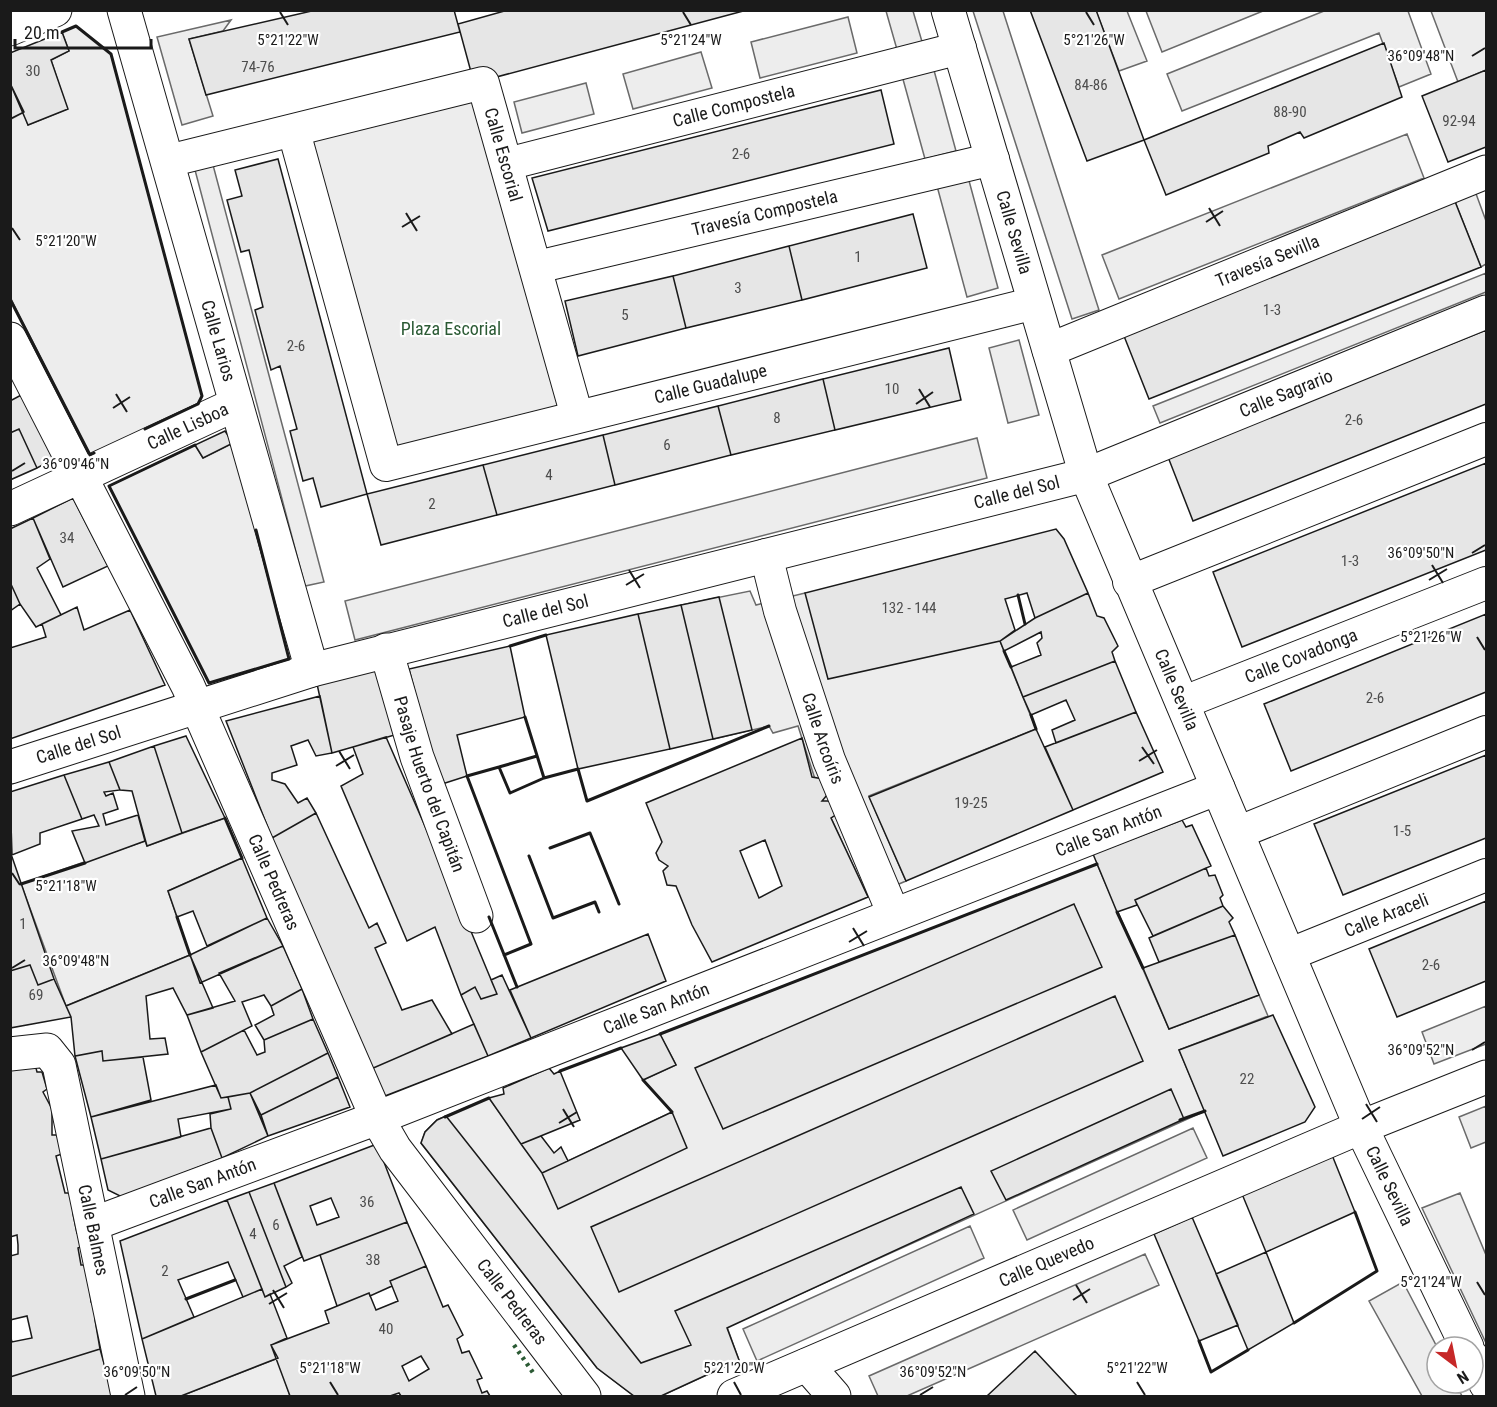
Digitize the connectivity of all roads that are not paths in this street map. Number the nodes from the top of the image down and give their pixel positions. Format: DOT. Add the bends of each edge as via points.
graph roads {
  1 [pos="55,10"];
  2 [pos="124,10"];
  3 [pos="948,10"];
  4 [pos="10,29"];
  5 [pos="960,48"];
  6 [pos="294,132"];
  7 [pos="993,159"];
  8 [pos="168,161"];
  9 [pos="507,164"];
  10 [pos="1485,178"];
  11 [pos="537,267"];
  12 [pos="1035,303"];
  13 [pos="1486,312"];
  14 [pos="10,339"];
  15 [pos="1049,350"];
  16 [pos="236,404"];
  17 [pos="577,416"];
  18 [pos="1486,439"];
  19 [pos="82,475"];
  20 [pos="1086,475"];
  21 [pos="10,509"];
  22 [pos="766,555"];
  23 [pos="1129,582"];
  24 [pos="1486,584"];
  25 [pos="387,650"];
  26 [pos="312,670"];
  27 [pos="1182,703"];
  28 [pos="197,705"];
  29 [pos="1486,732"];
  30 [pos="10,767"];
  31 [pos="1218,788"];
  32 [pos="1237,833"];
  33 [pos="1486,875"];
  34 [pos="894,915"];
  35 [pos="476,916"];
  36 [pos="1288,955"];
  37 [pos="10,1054"];
  38 [pos="1486,1077"];
  39 [pos="377,1118"];
  40 [pos="1361,1127"];
  41 [pos="93,1224"];
  42 [pos="1461,1335"];
  43 [pos="807,1365"];
  44 [pos="128,1396"];
  45 [pos="584,1396"];
  46 [pos="734,1396"];
  47 [pos="834,1396"];
  1 -- 4 [label="street"];
  2 -- 8 [label="street, Calle Larios"];
  3 -- 5 [label="street, Calle Sevilla"];
  5 -- 7 [label="street, Calle Sevilla"];
  5 -- 9 [label="street, Calle Compostela"];
  6 -- 8 [label="street, Calle Escorial"];
  6 -- 9 [label="street, Calle Escorial" via="483,83"];
  6 -- 17 [label="street, Calle Guadalupe" via="386,465"];
  7 -- 11 [label="street, Travesía Compostela"];
  7 -- 12 [label="street, Calle Sevilla"];
  8 -- 16 [label="street, Calle Larios"];
  9 -- 11 [label="street, Calle Escorial"];
  10 -- 15 [label="street, Travesía Sevilla"];
  11 -- 17 [label="street, Calle Escorial"];
  12 -- 15 [label="street, Calle Sevilla"];
  12 -- 17 [label="street, Calle Guadalupe"];
  13 -- 20 [label="street, Calle Sagrario"];
  14 -- 19 [label="street, Calle Pedreras"];
  15 -- 20 [label="street, Calle Sevilla"];
  16 -- 19 [label="street, Calle Lisboa"];
  16 -- 26 [label="street, Calle Larios"];
  18 -- 23 [label="street"];
  19 -- 21 [label="street, Calle Lisboa"];
  19 -- 28 [label="street, Calle Pedreras"];
  20 -- 22 [label="street, Calle del Sol"];
  20 -- 23 [label="street, Calle Sevilla"];
  22 -- 25 [label="street, Calle del Sol"];
  22 -- 34 [label="street, Calle Arcoíris" via="780,611 829,760"];
  23 -- 27 [label="street, Calle Sevilla"];
  24 -- 27 [label="street, Calle Covadonga"];
  25 -- 26 [label="street, Calle del Sol"];
  25 -- 35 [label="street, Pasaje Huerto del Capitán" via="417,757"];
  26 -- 28 [label="street, Calle del Sol"];
  27 -- 31 [label="street, Calle Sevilla"];
  28 -- 30 [label="street, Calle del Sol"];
  28 -- 39 [label="street, Calle Pedreras"];
  29 -- 32 [label="street"];
  31 -- 32 [label="street, Calle Sevilla"];
  31 -- 34 [label="street, Calle San Antón"];
  32 -- 36 [label="street, Calle Sevilla"];
  33 -- 36 [label="street, Calle Araceli"];
  34 -- 39 [label="street, Calle San Antón"];
  36 -- 40 [label="street, Calle Sevilla"];
  37 -- 41 [label="street, Calle Balmes" via="47,1050 59,1065"];
  38 -- 40 [label="street, Calle Quevedo"];
  39 -- 41 [label="street, Calle San Antón"];
  39 -- 45 [label="street, Calle Pedreras" via="395,1149"];
  40 -- 42 [label="street, Calle Sevilla"];
  40 -- 43 [label="street, Calle Quevedo"];
  41 -- 44 [label="street, Calle Balmes"];
  43 -- 46 [label="street, Calle Quevedo"];
  43 -- 47 [label="street"];
}
